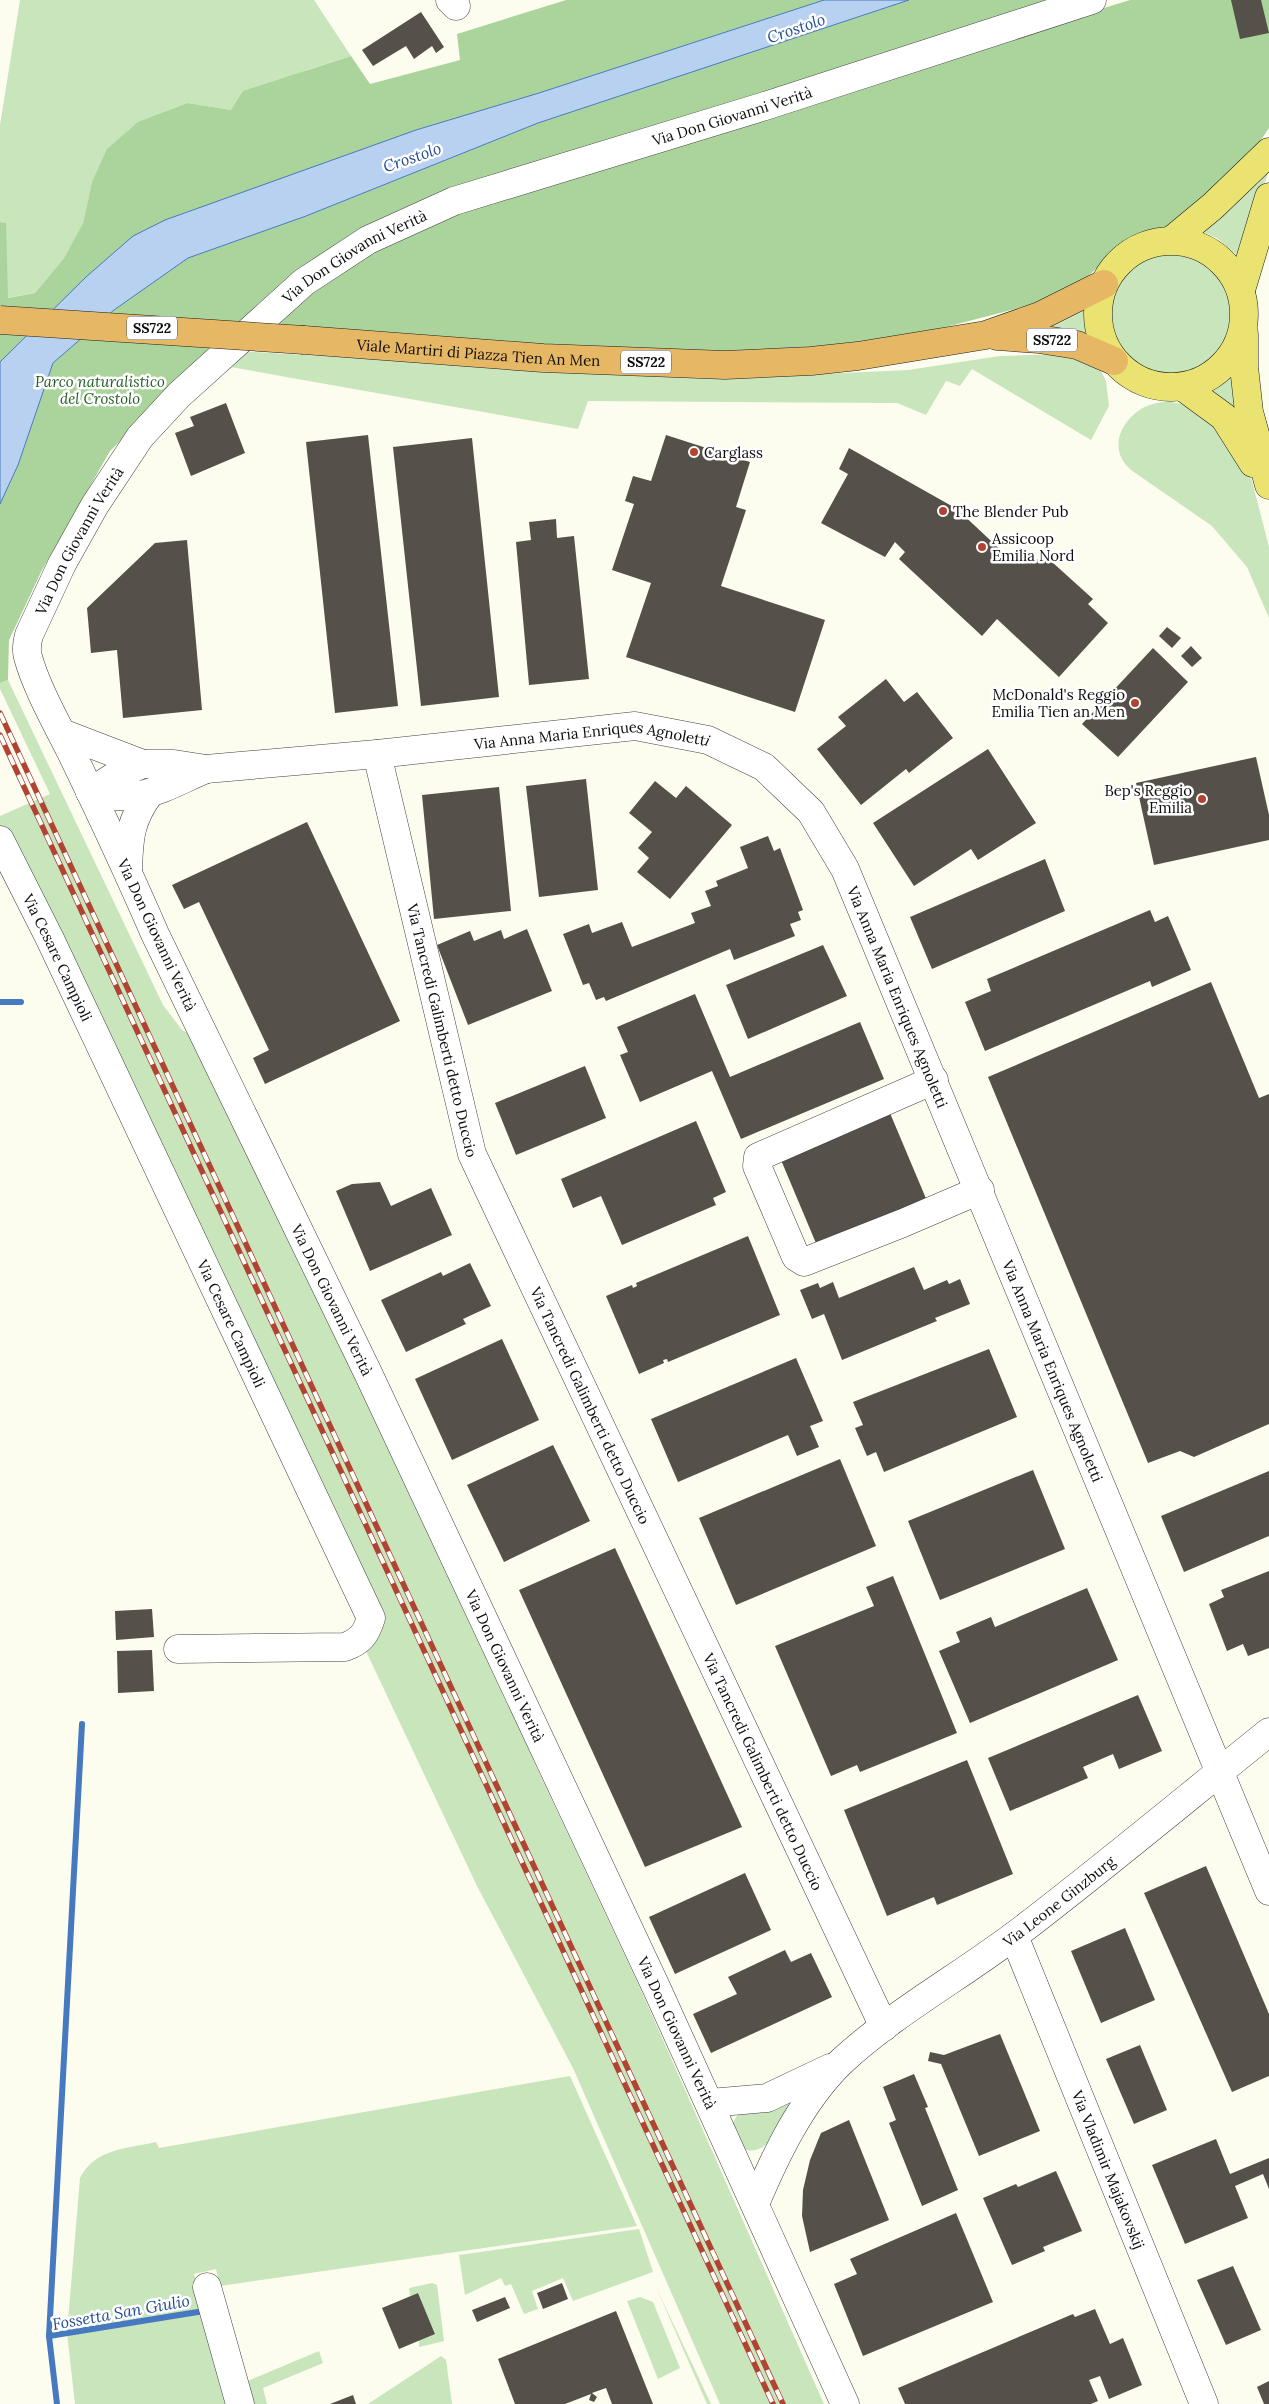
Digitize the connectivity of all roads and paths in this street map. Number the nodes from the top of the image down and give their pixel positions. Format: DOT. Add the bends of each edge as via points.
graph roads {
  1 [pos="1092,0"];
  2 [pos="1269,152"];
  3 [pos="1269,197"];
  4 [pos="1172,240"];
  5 [pos="1104,284"];
  6 [pos="1241,290"];
  7 [pos="0,320"];
  8 [pos="1244,329"];
  9 [pos="986,335"];
  10 [pos="1114,361"];
  11 [pos="1183,387"];
  12 [pos="1269,485"];
  13 [pos="1269,492"];
  14 [pos="62,733"];
  15 [pos="377,754"];
  16 [pos="144,764"];
  17 [pos="206,769"];
  18 [pos="90,792"];
  19 [pos="150,793"];
  20 [pos="0,840"];
  21 [pos="128,871"];
  22 [pos="934,1080"];
  23 [pos="980,1190"];
  24 [pos="178,1650"];
  25 [pos="1269,1732"];
  26 [pos="1219,1772"];
  27 [pos="1269,1891"];
  28 [pos="1014,1936"];
  29 [pos="884,2027"];
  30 [pos="841,2063"];
  31 [pos="710,2103"];
  32 [pos="755,2204"];
  33 [pos="207,2287"];
  34 [pos="240,2404"];
  35 [pos="845,2404"];
  36 [pos="1204,2404"];
  1 -- 14 [label="street, Via Don Giovanni Verità" via="765,106 454,201 368,240 304,282 179,395 140,437 112,477 62,564 28,635 26,650"];
  2 -- 4 [label="main road"];
  3 -- 6 [label="main road"];
  4 -- 5 [label="main road, Viale Martiri di Piazza Tien An Men" via="1151,243 1131,252 1115,266"];
  4 -- 6 [label="main road, Viale Martiri di Piazza Tien An Men" via="1194,244 1214,254 1230,270"];
  5 -- 9 [label="highway, Viale Martiri di Piazza Tien An Men / SS722" via="1040,316"];
  5 -- 10 [label="main road, Viale Martiri di Piazza Tien An Men" via="1098,303 1098,324 1103,343"];
  6 -- 8 [label="main road, Viale Martiri di Piazza Tien An Men" via="1245,309"];
  7 -- 9 [label="highway, Viale Martiri di Piazza Tien An Men / SS722, bridge" via="543,358 725,364 858,356"];
  8 -- 11 [label="main road, Viale Martiri di Piazza Tien An Men" via="1236,350 1222,368 1204,380"];
  8 -- 12 [label="main road, Viale Martiri di Piazza Tien An Men" via="1244,367 1250,412"];
  9 -- 10 [label="highway, Viale Martiri di Piazza Tien An Men / SS722" via="1039,338 1077,345"];
  10 -- 11 [label="main road, Viale Martiri di Piazza Tien An Men" via="1146,384 1163,388"];
  11 -- 13 [label="main road" via="1224,417"];
  14 -- 16 [label="street, Via Anna Maria Enriques Agnoletti"];
  14 -- 18 [label="street, Via Don Giovanni Verità"];
  15 -- 17 [label="street, Via Anna Maria Enriques Agnoletti"];
  15 -- 22 [label="street, Via Anna Maria Enriques Agnoletti" via="634,726 708,740 764,767 811,812 845,869"];
  15 -- 29 [label="street, Via Tancredi Galimberti detto Duccio" via="472,1154"];
  16 -- 17 [label="street, Via Anna Maria Enriques Agnoletti"];
  16 -- 18 [label="street, Via Anna Maria Enriques Agnoletti" via="115,776"];
  17 -- 19 [label="street, Via Anna Maria Enriques Agnoletti"];
  18 -- 19 [label="street, Via Anna Maria Enriques Agnoletti" via="126,798"];
  18 -- 21 [label="street, Via Don Giovanni Verità"];
  19 -- 21 [label="street" via="139,808 132,827"];
  20 -- 24 [label="street, Via Cesare Campioli" via="50,939 371,1618 367,1632 358,1642 346,1647"];
  21 -- 31 [label="street, Via Don Giovanni Verità" via="368,1373"];
  22 -- 23 [label="street, Via Anna Maria Enriques Agnoletti"];
  22 -- 23 [label="street" via="758,1157 757,1166 796,1257 804,1262"];
  23 -- 26 [label="street, Via Anna Maria Enriques Agnoletti"];
  25 -- 26 [label="street, Via Leone Ginzburg"];
  26 -- 27 [label="street"];
  26 -- 28 [label="street, Via Leone Ginzburg"];
  28 -- 29 [label="street, Via Leone Ginzburg"];
  28 -- 36 [label="street, Via Vladimir Majakovskij"];
  29 -- 30 [label="street, Via Leone Ginzburg"];
  30 -- 31 [label="street, Via Leone Ginzburg" via="767,2098"];
  30 -- 32 [label="street, Via Leone Ginzburg" via="801,2111"];
  31 -- 32 [label="street, Via Don Giovanni Verità"];
  32 -- 35 [label="street, Via Don Giovanni Verità"];
  33 -- 34 [label="street"];
}
